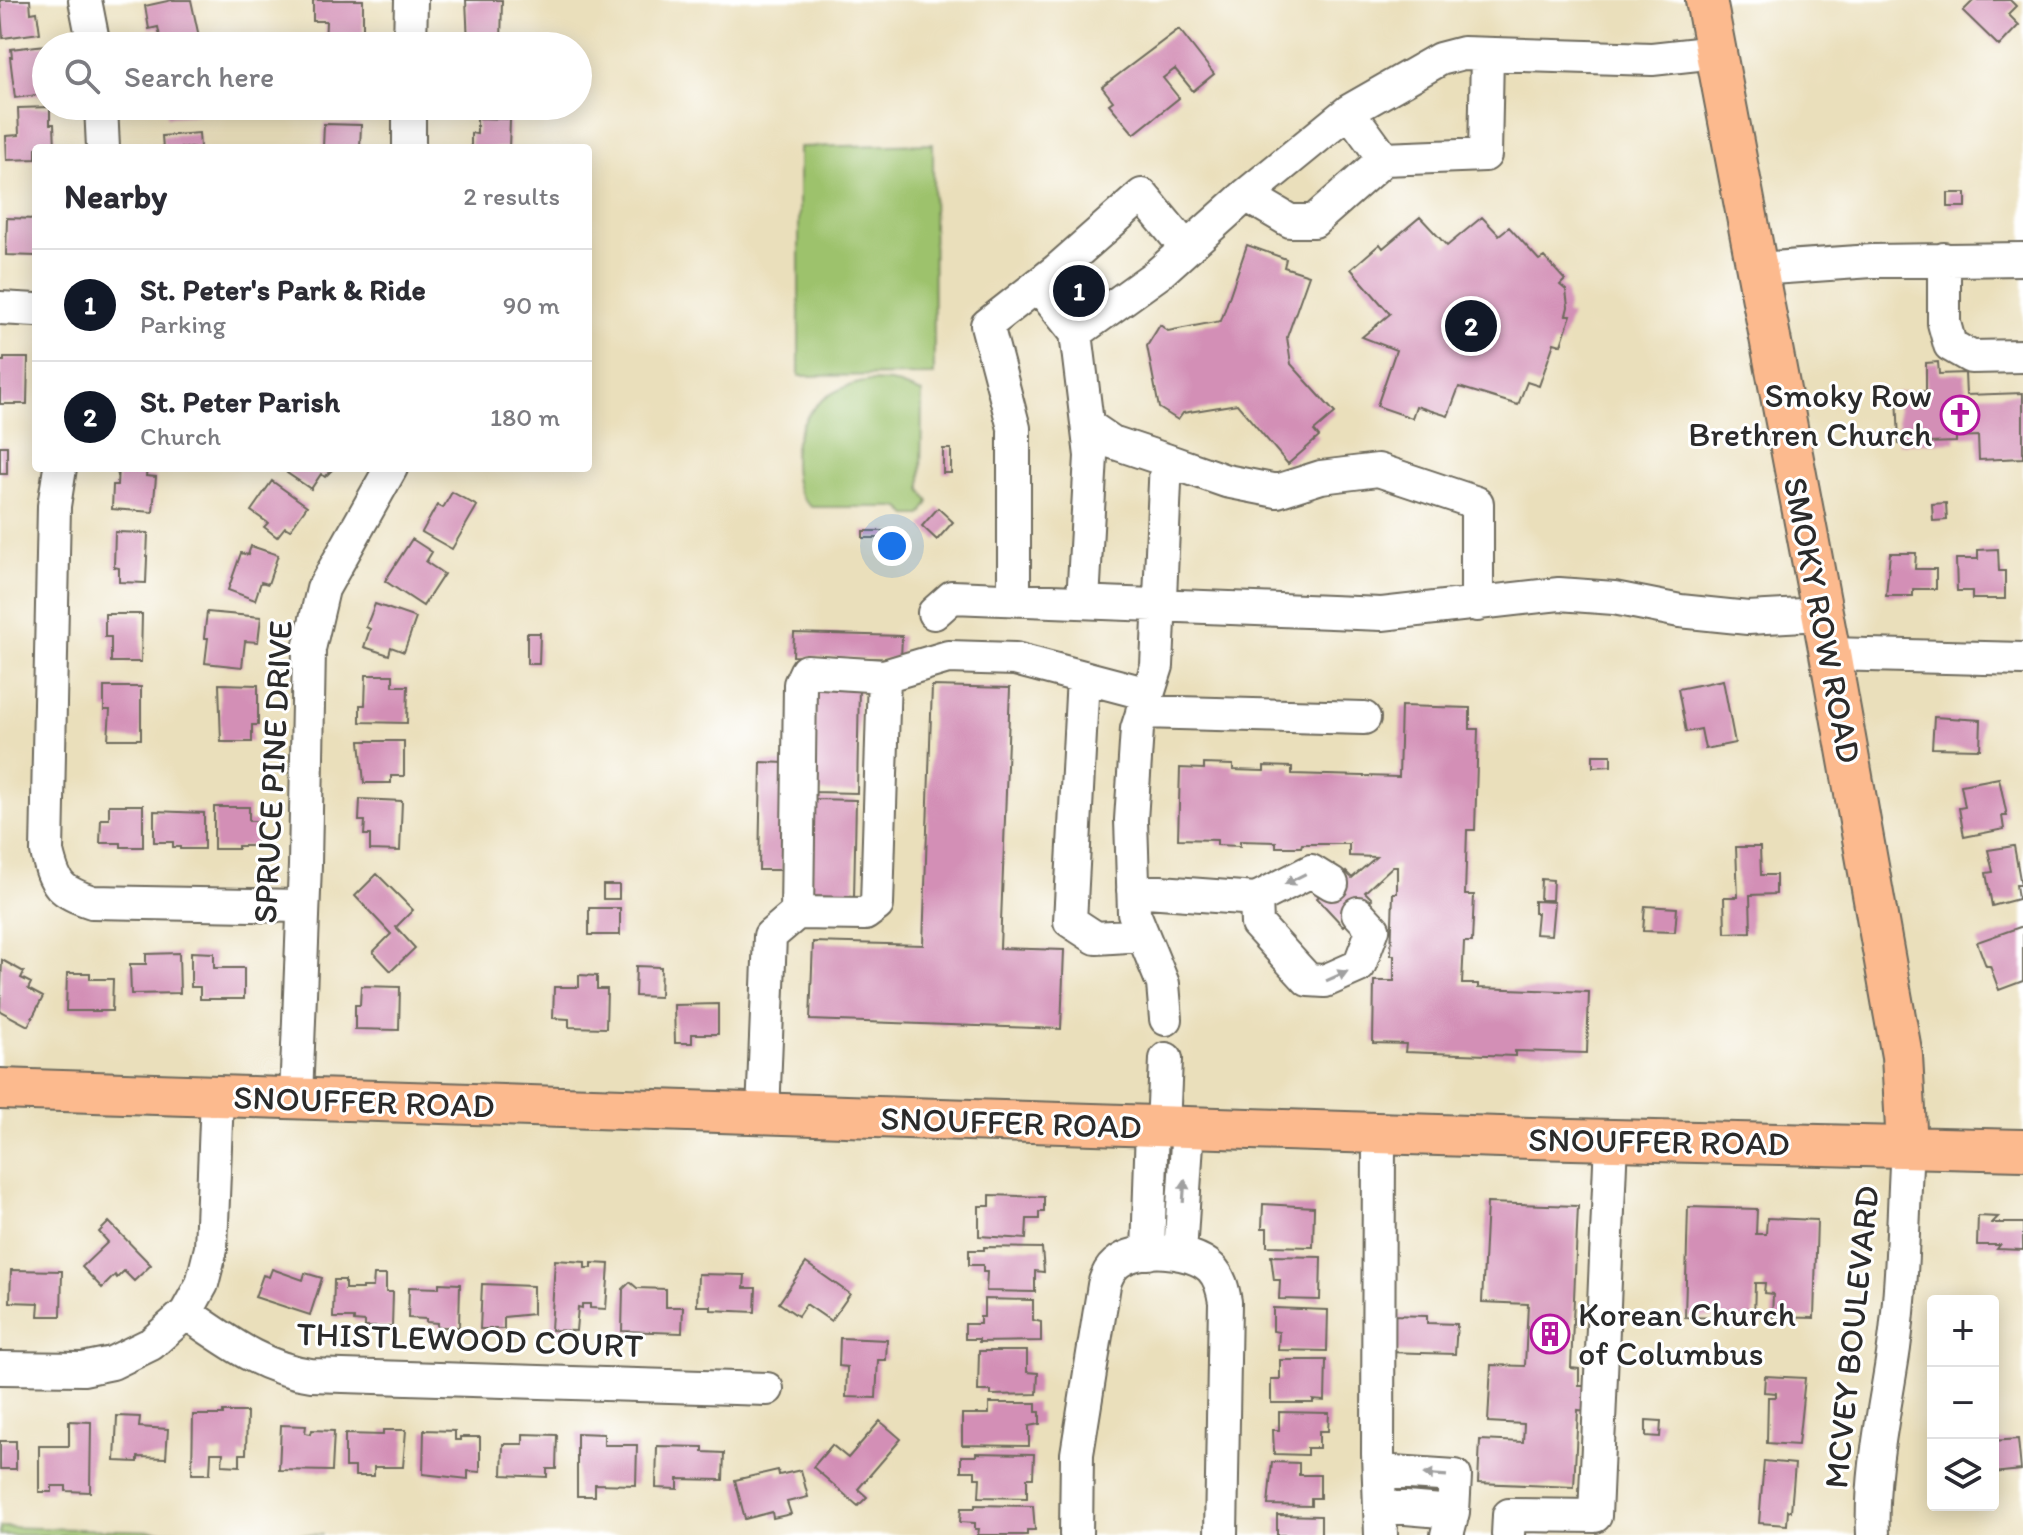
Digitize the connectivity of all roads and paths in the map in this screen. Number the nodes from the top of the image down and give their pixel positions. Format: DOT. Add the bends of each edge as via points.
graph roads {
  1 [pos="85,0"];
  2 [pos="411,0"];
  3 [pos="1706,0"];
  4 [pos="91,32"];
  5 [pos="410,32"];
  6 [pos="1716,52"];
  7 [pos="1487,54"];
  8 [pos="1349,111"];
  9 [pos="102,120"];
  10 [pos="409,120"];
  11 [pos="103,144"];
  12 [pos="409,144"];
  13 [pos="1384,159"];
  14 [pos="1246,195"];
  15 [pos="1186,248"];
  16 [pos="1944,259"];
  17 [pos="2023,259"];
  18 [pos="1757,269"];
  19 [pos="1038,285"];
  20 [pos="0,308"];
  21 [pos="32,310"];
  22 [pos="1076,333"];
  23 [pos="2023,356"];
  24 [pos="1090,427"];
  25 [pos="1166,460"];
  26 [pos="59,472"];
  27 [pos="389,472"];
  28 [pos="1014,600"];
  29 [pos="1083,602"];
  30 [pos="1161,605"];
  31 [pos="1477,605"];
  32 [pos="934,613"];
  33 [pos="1822,614"];
  34 [pos="1830,654"];
  35 [pos="2023,659"];
  36 [pos="884,676"];
  37 [pos="1083,677"];
  38 [pos="1145,703"];
  39 [pos="1364,718"];
  40 [pos="1332,884"];
  41 [pos="1133,890"];
  42 [pos="302,906"];
  43 [pos="1257,911"];
  44 [pos="797,913"];
  45 [pos="1358,913"];
  46 [pos="1143,935"];
  47 [pos="0,1089"];
  48 [pos="217,1096"];
  49 [pos="296,1098"];
  50 [pos="763,1114"];
  51 [pos="1168,1127"];
  52 [pos="1379,1133"];
  53 [pos="1611,1140"];
  54 [pos="1907,1147"];
  55 [pos="2023,1150"];
  56 [pos="1148,1253"];
  57 [pos="1180,1254"];
  58 [pos="186,1313"];
  59 [pos="0,1368"];
  60 [pos="767,1389"];
  61 [pos="1379,1471"];
  62 [pos="1381,1520"];
  63 [pos="1450,1524"];
  64 [pos="1580,1525"];
  65 [pos="1076,1535"];
  66 [pos="1221,1535"];
  67 [pos="1508,1535"];
  68 [pos="1873,1535"];
  1 -- 4 [label="street"];
  2 -- 5 [label="street"];
  3 -- 6 [label="main road, SMOKY ROW ROAD"];
  6 -- 7 [label="street" via="1652,59"];
  6 -- 18 [label="main road, SMOKY ROW ROAD"];
  7 -- 8 [label="street" via="1440,59"];
  7 -- 13 [label="street" via="1485,155"];
  8 -- 13 [label="street"];
  8 -- 14 [label="street"];
  9 -- 11 [label="street"];
  10 -- 12 [label="street"];
  13 -- 14 [label="street" via="1314,221 1290,221"];
  14 -- 15 [label="street"];
  15 -- 19 [label="street" via="1142,195"];
  15 -- 22 [label="street"];
  16 -- 17 [label="street"];
  16 -- 18 [label="street"];
  16 -- 23 [label="street" via="1944,323 1950,345 1971,357"];
  18 -- 33 [label="main road, SMOKY ROW ROAD"];
  19 -- 22 [label="street"];
  19 -- 28 [label="street" via="987,325 1014,428"];
  20 -- 21 [label="street"];
  22 -- 24 [label="street"];
  24 -- 25 [label="street" via="1112,442"];
  24 -- 29 [label="street"];
  25 -- 30 [label="street"];
  25 -- 31 [label="street" via="1226,481 1277,491 1321,477 1378,470 1477,503"];
  26 -- 42 [label="street" via="54,506 47,837 53,876 69,894 92,902"];
  27 -- 42 [label="street, SPRUCE PINE DRIVE" via="333,568 316,614 309,649"];
  28 -- 29 [label="street"];
  28 -- 32 [label="street" via="952,597"];
  29 -- 30 [label="street"];
  30 -- 31 [label="street" via="1382,614"];
  30 -- 38 [label="street" via="1157,666"];
  31 -- 33 [label="street" via="1559,594 1748,618"];
  33 -- 34 [label="main road, SMOKY ROW ROAD"];
  34 -- 35 [label="street"];
  34 -- 54 [label="main road, SMOKY ROW ROAD" via="1902,1056"];
  36 -- 37 [label="street" via="948,657 1015,659"];
  36 -- 44 [label="street" via="877,905 865,914"];
  36 -- 44 [label="street" via="806,671 800,684"];
  37 -- 38 [label="street"];
  37 -- 46 [label="street" via="1070,921 1096,938"];
  38 -- 39 [label="street"];
  38 -- 41 [label="street" via="1137,729 1131,820"];
  40 -- 43 [label="street, one-way" via="1311,871"];
  41 -- 43 [label="street"];
  41 -- 46 [label="street" via="1134,913"];
  42 -- 49 [label="street, SPRUCE PINE DRIVE"];
  43 -- 45 [label="street, one-way" via="1308,980 1325,981 1359,966 1373,929"];
  44 -- 50 [label="street" via="770,936"];
  46 -- 51 [label="street" via="1163,984 1166,1019 1177,1027 1176,1055 1166,1059"];
  47 -- 48 [label="main road, SNOUFFER ROAD"];
  48 -- 49 [label="main road, SNOUFFER ROAD"];
  48 -- 58 [label="street" via="211,1248 202,1284"];
  49 -- 50 [label="main road, SNOUFFER ROAD"];
  50 -- 51 [label="main road, SNOUFFER ROAD"];
  51 -- 52 [label="main road, SNOUFFER ROAD"];
  51 -- 56 [label="street"];
  57 -- 51 [label="street, one-way"];
  52 -- 53 [label="main road, SNOUFFER ROAD"];
  52 -- 61 [label="street"];
  53 -- 54 [label="main road, SNOUFFER ROAD"];
  53 -- 64 [label="street" via="1595,1516"];
  54 -- 55 [label="main road, SNOUFFER ROAD"];
  54 -- 68 [label="street, MCVEY BOULEVARD" via="1894,1345 1878,1444"];
  56 -- 57 [label="street"];
  56 -- 65 [label="street" via="1124,1258 1104,1285 1077,1454"];
  57 -- 66 [label="street" via="1212,1269 1225,1302"];
  58 -- 59 [label="street" via="151,1344 112,1363 83,1369"];
  58 -- 60 [label="street, THISTLEWOOD COURT" via="258,1361 311,1375"];
  61 -- 62 [label="street"];
  63 -- 61 [label="street, one-way" via="1455,1476"];
  62 -- 63 [label="street"];
  64 -- 67 [label="street" via="1509,1515"];
}
